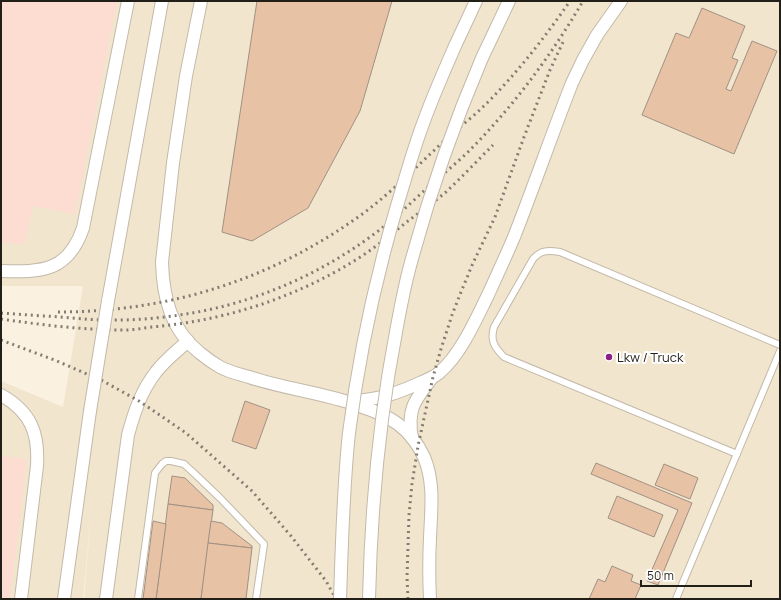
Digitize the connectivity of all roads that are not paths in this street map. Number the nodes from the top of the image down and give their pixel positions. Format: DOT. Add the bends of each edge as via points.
graph roads {
  1 [pos="128,1"];
  2 [pos="162,1"];
  3 [pos="201,1"];
  4 [pos="476,1"];
  5 [pos="509,1"];
  6 [pos="621,1"];
  7 [pos="1,271"];
  8 [pos="188,341"];
  9 [pos="780,345"];
  10 [pos="780,350"];
  11 [pos="433,377"];
  12 [pos="1,395"];
  13 [pos="347,401"];
  14 [pos="412,438"];
  15 [pos="737,454"];
  16 [pos="21,599"];
  17 [pos="64,599"];
  18 [pos="106,599"];
  19 [pos="138,599"];
  20 [pos="256,599"];
  21 [pos="340,599"];
  22 [pos="369,599"];
  23 [pos="430,599"];
  24 [pos="676,599"];
  1 -- 7 [label="street" via="82,228 76,244 63,260 52,267 22,272"];
  2 -- 17 [label="street, bridge" via="108,301"];
  3 -- 8 [label="street" via="186,76 162,262 166,302 176,325"];
  4 -- 21 [label="street, bridge" via="424,121 378,273 357,380 349,440 344,483"];
  5 -- 22 [label="street, bridge" via="460,110 430,197 410,268 387,384 375,473"];
  6 -- 11 [label="street" via="597,35 572,83 514,238 476,318 447,366"];
  8 -- 13 [label="street" via="207,359 232,372"];
  8 -- 18 [label="street" via="156,372 135,410 128,435"];
  9 -- 15 [label="lane" via="560,252 552,251 537,254 533,259 494,326 492,340 498,352 504,357"];
  10 -- 15 [label="lane"];
  11 -- 13 [label="street" via="388,396"];
  11 -- 14 [label="street" via="416,399 411,413"];
  12 -- 16 [label="street" via="14,403 31,424 38,451"];
  13 -- 14 [label="street" via="391,418"];
  14 -- 23 [label="street" via="424,458 432,496"];
  15 -- 24 [label="lane"];
  19 -- 20 [label="lane" via="155,473 166,461 171,461 184,464 196,474 264,544"];
}
